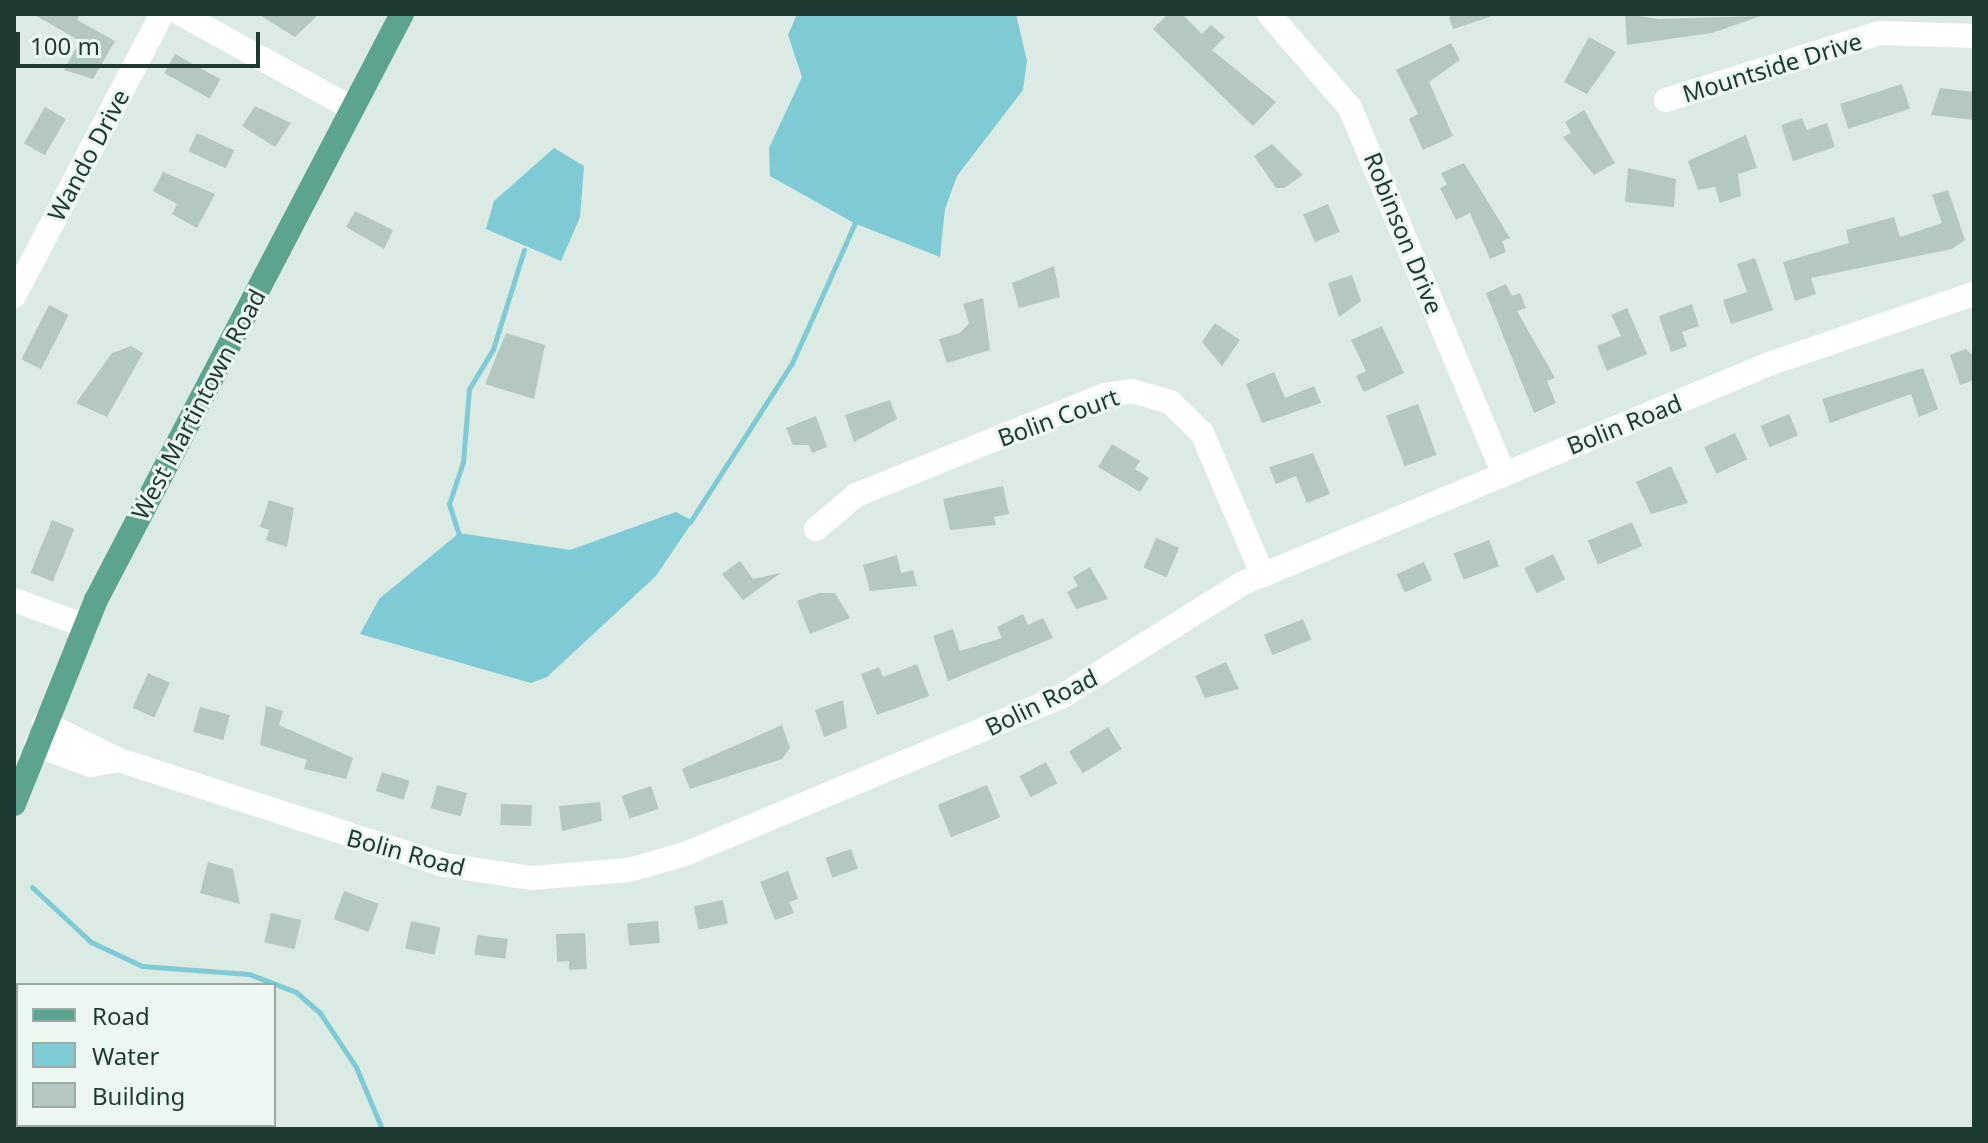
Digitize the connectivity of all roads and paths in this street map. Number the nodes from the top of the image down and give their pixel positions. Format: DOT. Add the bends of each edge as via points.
graph roads {
  1 [pos="162,14"];
  2 [pos="181,14"];
  3 [pos="402,14"];
  4 [pos="1269,14"];
  5 [pos="1974,36"];
  6 [pos="1666,100"];
  7 [pos="351,108"];
  8 [pos="1974,294"];
  9 [pos="14,296"];
  10 [pos="1504,474"];
  11 [pos="816,529"];
  12 [pos="1263,575"];
  13 [pos="14,600"];
  14 [pos="86,626"];
  15 [pos="40,734"];
  16 [pos="14,804"];
  1 -- 9 [label="street, Wando Drive"];
  2 -- 7 [label="street"];
  3 -- 7 [label="main road, West Martintown Road"];
  4 -- 10 [label="street, Robinson Drive" via="1350,108"];
  5 -- 6 [label="street, Mountside Drive" via="1880,33"];
  7 -- 14 [label="main road, West Martintown Road"];
  8 -- 10 [label="street, Bolin Road" via="1769,364"];
  10 -- 12 [label="street, Bolin Road"];
  11 -- 12 [label="street, Bolin Court" via="856,495 1105,395 1132,391 1170,402 1202,433"];
  12 -- 15 [label="street, Bolin Road" via="1061,697 685,854 598,875 531,878 445,865 119,760 91,765"];
  13 -- 14 [label="street"];
  14 -- 15 [label="main road, West Martintown Road"];
  15 -- 16 [label="main road, West Martintown Road"];
}
